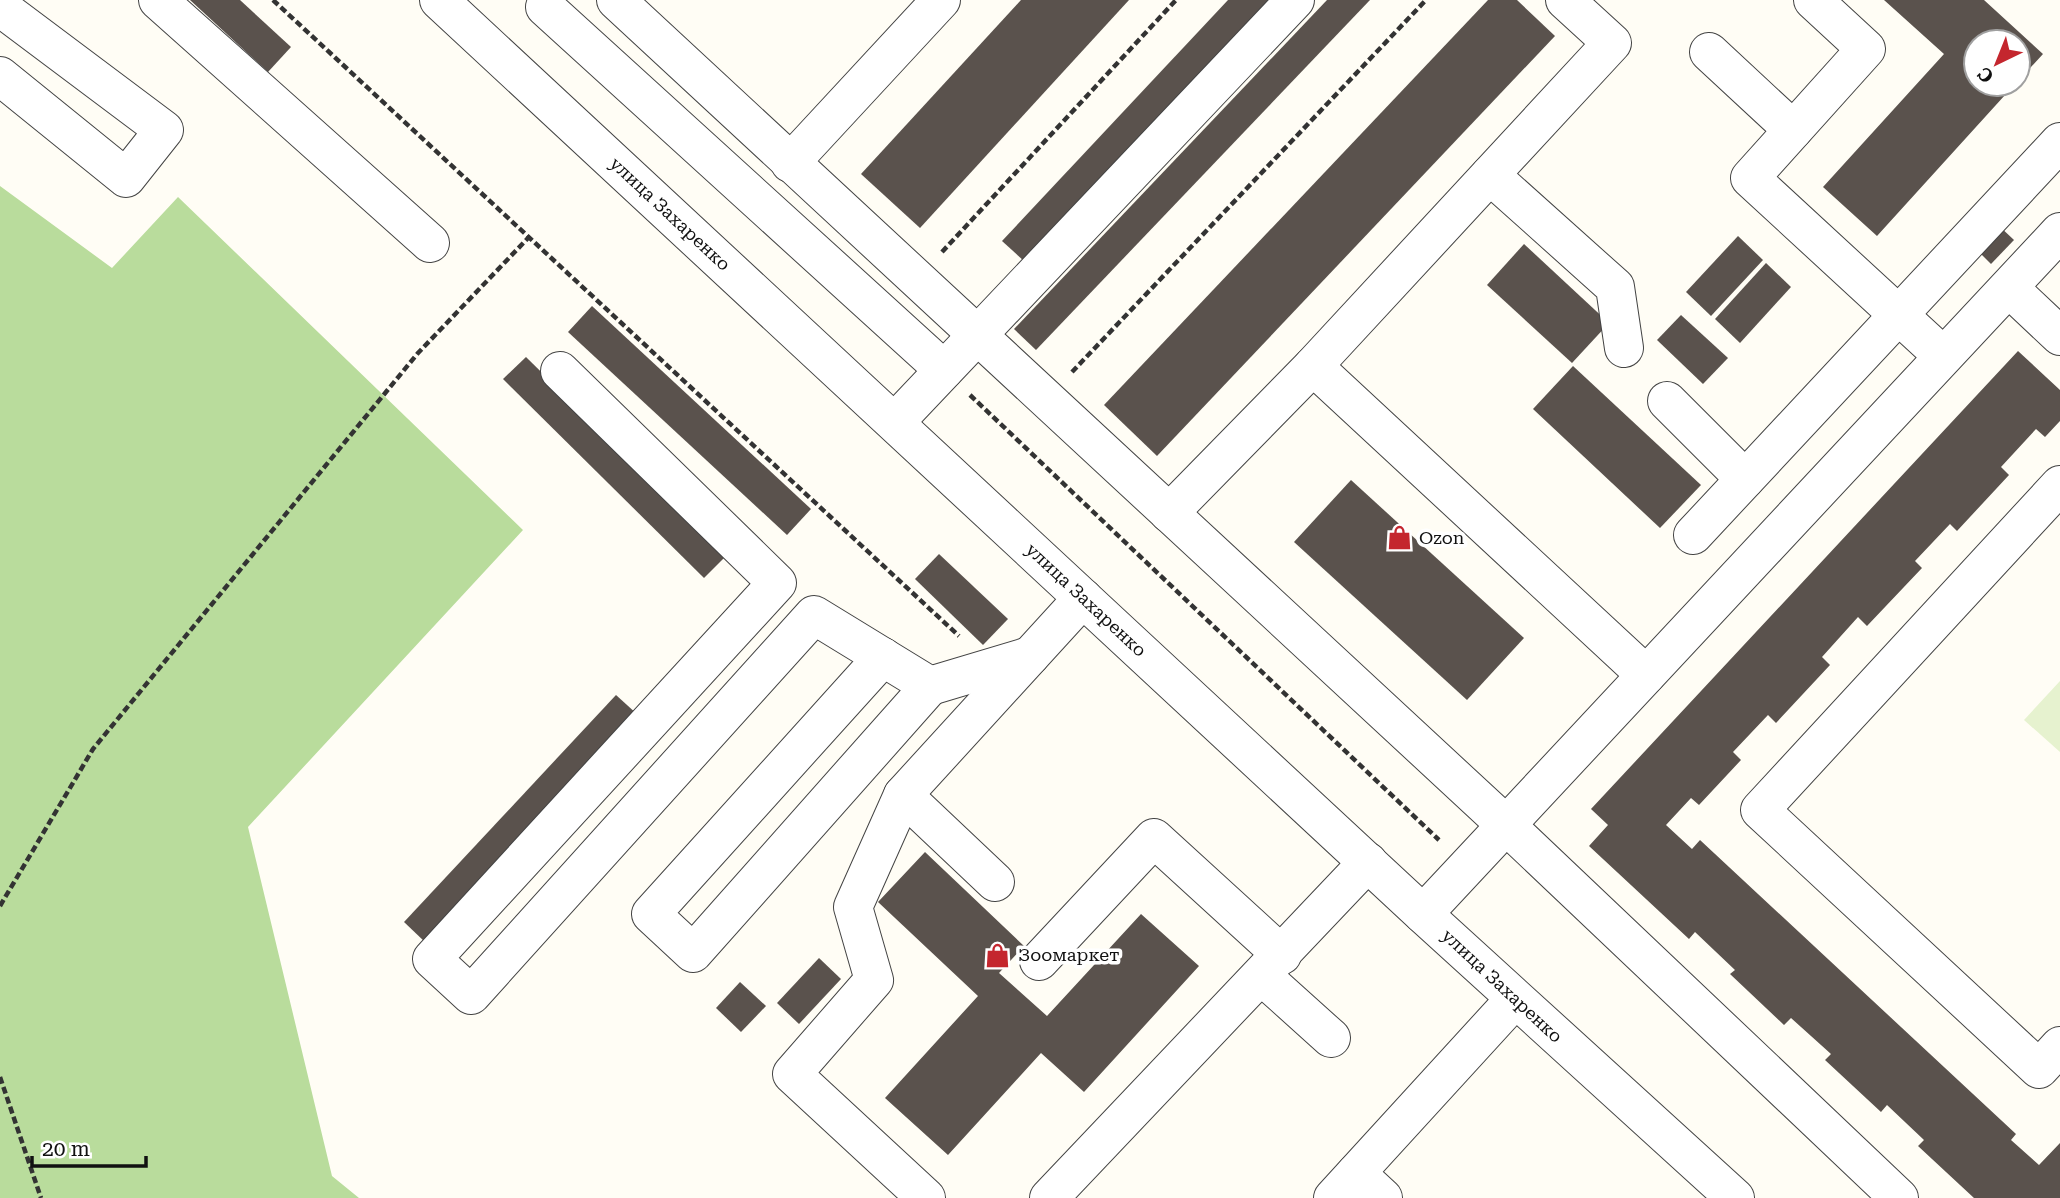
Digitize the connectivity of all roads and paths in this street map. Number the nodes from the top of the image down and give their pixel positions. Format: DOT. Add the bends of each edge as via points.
graph roads {
  1 [pos="159,0"];
  2 [pos="273,0"];
  3 [pos="616,0"];
  4 [pos="941,0"];
  5 [pos="1176,0"];
  6 [pos="1295,0"];
  7 [pos="1426,0"];
  8 [pos="1565,0"];
  9 [pos="1813,0"];
  10 [pos="0,7"];
  11 [pos="545,7"];
  12 [pos="462,8"];
  13 [pos="1709,52"];
  14 [pos="0,76"];
  15 [pos="1793,130"];
  16 [pos="2060,142"];
  17 [pos="790,163"];
  18 [pos="1490,175"];
  19 [pos="2060,232"];
  20 [pos="530,236"];
  21 [pos="430,243"];
  22 [pos="918,278"];
  23 [pos="2009,288"];
  24 [pos="1898,314"];
  25 [pos="978,333"];
  26 [pos="2060,336"];
  27 [pos="1624,348"];
  28 [pos="1942,355"];
  29 [pos="1313,366"];
  30 [pos="944,370"];
  31 [pos="560,371"];
  32 [pos="1046,398"];
  33 [pos="1667,401"];
  34 [pos="895,422"];
  35 [pos="1745,479"];
  36 [pos="2060,485"];
  37 [pos="1169,513"];
  38 [pos="1693,535"];
  39 [pos="777,583"];
  40 [pos="1083,598"];
  41 [pos="814,615"];
  42 [pos="959,636"];
  43 [pos="1030,656"];
  44 [pos="883,657"];
  45 [pos="1646,675"];
  46 [pos="930,686"];
  47 [pos="903,795"];
  48 [pos="1506,825"];
  49 [pos="1368,862"];
  50 [pos="1467,867"];
  51 [pos="995,882"];
  52 [pos="0,906"];
  53 [pos="1423,914"];
  54 [pos="1039,961"];
  55 [pos="1272,965"];
  56 [pos="1515,999"];
  57 [pos="1331,1038"];
  58 [pos="2060,1046"];
  59 [pos="0,1077"];
  60 [pos="1357,1190"];
  61 [pos="41,1198"];
  62 [pos="926,1198"];
  63 [pos="1049,1198"];
  64 [pos="1735,1198"];
  65 [pos="1899,1198"];
  1 -- 21 [label="street"];
  2 -- 20 [label="path"];
  3 -- 17 [label="street"];
  4 -- 17 [label="street"];
  5 -- 22 [label="path"];
  6 -- 25 [label="street"];
  7 -- 32 [label="path"];
  8 -- 18 [label="street" via="1612,43"];
  9 -- 15 [label="street" via="1866,48"];
  10 -- 14 [label="street" via="164,130 126,178"];
  11 -- 30 [label="street"];
  12 -- 34 [label="street, улица Захаренко"];
  13 -- 15 [label="street"];
  15 -- 24 [label="street" via="1750,178"];
  16 -- 24 [label="street"];
  17 -- 22 [label="street"];
  18 -- 27 [label="street" via="1615,287"];
  18 -- 29 [label="street"];
  19 -- 23 [label="street"];
  20 -- 42 [label="path"];
  20 -- 52 [label="path" via="418,353 93,749"];
  22 -- 25 [label="street"];
  23 -- 26 [label="street"];
  23 -- 28 [label="street"];
  24 -- 28 [label="street"];
  24 -- 35 [label="street"];
  25 -- 30 [label="street"];
  25 -- 32 [label="street"];
  28 -- 45 [label="street"];
  29 -- 37 [label="street"];
  29 -- 45 [label="street"];
  30 -- 34 [label="street"];
  30 -- 50 [label="path"];
  31 -- 39 [label="street"];
  32 -- 37 [label="street"];
  33 -- 35 [label="street"];
  34 -- 40 [label="street, улица Захаренко"];
  35 -- 38 [label="street"];
  36 -- 58 [label="street" via="1760,810 2039,1069"];
  37 -- 48 [label="street"];
  39 -- 41 [label="street"];
  39 -- 41 [label="street" via="432,959 471,995"];
  40 -- 43 [label="street"];
  40 -- 49 [label="street, улица Захаренко"];
  41 -- 44 [label="street"];
  43 -- 46 [label="street"];
  43 -- 47 [label="street"];
  44 -- 46 [label="street"];
  44 -- 46 [label="street" via="651,914 693,953"];
  45 -- 48 [label="street"];
  47 -- 51 [label="street"];
  47 -- 62 [label="street" via="853,907 874,980 792,1074"];
  48 -- 50 [label="street"];
  48 -- 65 [label="street"];
  49 -- 53 [label="street, улица Захаренко"];
  49 -- 55 [label="street"];
  50 -- 53 [label="street"];
  53 -- 56 [label="street, улица Захаренко"];
  54 -- 55 [label="street" via="1154,838"];
  55 -- 57 [label="street"];
  55 -- 63 [label="street"];
  56 -- 60 [label="street"];
  56 -- 64 [label="street, улица Захаренко"];
  59 -- 61 [label="path"];
}
